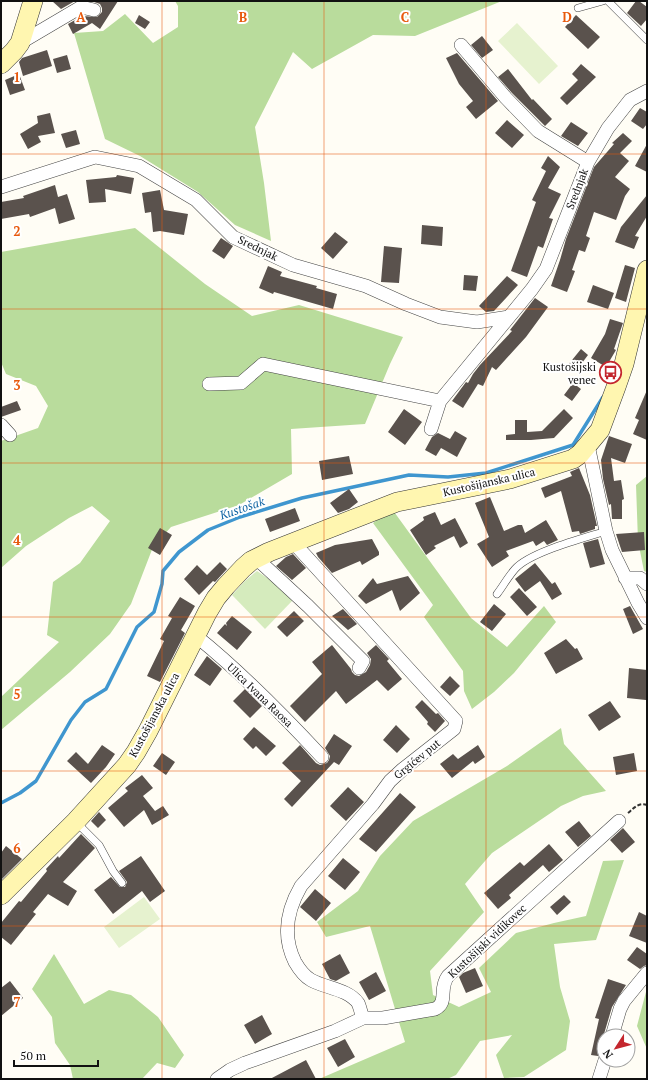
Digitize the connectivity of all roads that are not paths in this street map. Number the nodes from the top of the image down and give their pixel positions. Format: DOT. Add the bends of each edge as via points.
graph roads {
  1 [pos="33,1"];
  2 [pos="603,1"];
  3 [pos="608,1"];
  4 [pos="578,8"];
  5 [pos="94,10"];
  6 [pos="647,40"];
  7 [pos="20,43"];
  8 [pos="461,45"];
  9 [pos="1,64"];
  10 [pos="647,91"];
  11 [pos="588,162"];
  12 [pos="1,187"];
  13 [pos="647,270"];
  14 [pos="509,317"];
  15 [pos="209,384"];
  16 [pos="440,401"];
  17 [pos="431,429"];
  18 [pos="588,445"];
  19 [pos="606,531"];
  20 [pos="293,542"];
  21 [pos="256,558"];
  22 [pos="625,578"];
  23 [pos="647,584"];
  24 [pos="497,594"];
  25 [pos="647,618"];
  26 [pos="196,636"];
  27 [pos="359,668"];
  28 [pos="322,756"];
  29 [pos="76,821"];
  30 [pos="619,821"];
  31 [pos="122,883"];
  32 [pos="1,895"];
  33 [pos="647,973"];
  34 [pos="363,1018"];
  35 [pos="614,1028"];
  36 [pos="603,1068"];
  37 [pos="217,1079"];
  38 [pos="600,1079"];
  1 -- 7 [label="street"];
  2 -- 4 [label="lane"];
  3 -- 6 [label="lane"];
  5 -- 7 [label="street" via="81,7"];
  7 -- 9 [label="street"];
  8 -- 11 [label="street" via="538,131"];
  10 -- 11 [label="street, Srednjak" via="630,100 608,128"];
  11 -- 14 [label="street, Srednjak" via="546,269"];
  12 -- 14 [label="street, Srednjak" via="95,157 139,166 196,200 233,237 293,265 366,286 440,317 477,322"];
  13 -- 18 [label="street, Kustošijanska ulica" via="624,364 600,430"];
  14 -- 16 [label="street, Srednjak"];
  15 -- 16 [label="street" via="241,383 263,364"];
  16 -- 17 [label="street, Srednjak"];
  18 -- 19 [label="street"];
  18 -- 20 [label="street, Kustošijanska ulica" via="573,459 510,479 397,502"];
  19 -- 22 [label="street"];
  19 -- 24 [label="lane" via="525,560"];
  20 -- 21 [label="street, Kustošijanska ulica"];
  20 -- 34 [label="street, Grgićev put" via="456,721 454,729 390,781 301,886 290,908 288,942 296,965 312,981 355,999"];
  21 -- 26 [label="street, Kustošijanska ulica" via="226,586 207,613"];
  21 -- 27 [label="street" via="363,661"];
  22 -- 23 [label="street" via="640,578"];
  22 -- 25 [label="street"];
  26 -- 28 [label="street, Ulica Ivana Raosa" via="239,674"];
  26 -- 29 [label="street, Kustošijanska ulica" via="136,752"];
  29 -- 31 [label="lane" via="99,846"];
  29 -- 32 [label="street, Kustošijanska ulica"];
  30 -- 34 [label="street, Kustošijski vidikovec" via="448,976 443,986 440,1007 383,1018"];
  33 -- 35 [label="street" via="624,1001"];
  34 -- 37 [label="street, Kustošijski vidikovec" via="335,1031 245,1063"];
  36 -- 38 [label="street"];
}
